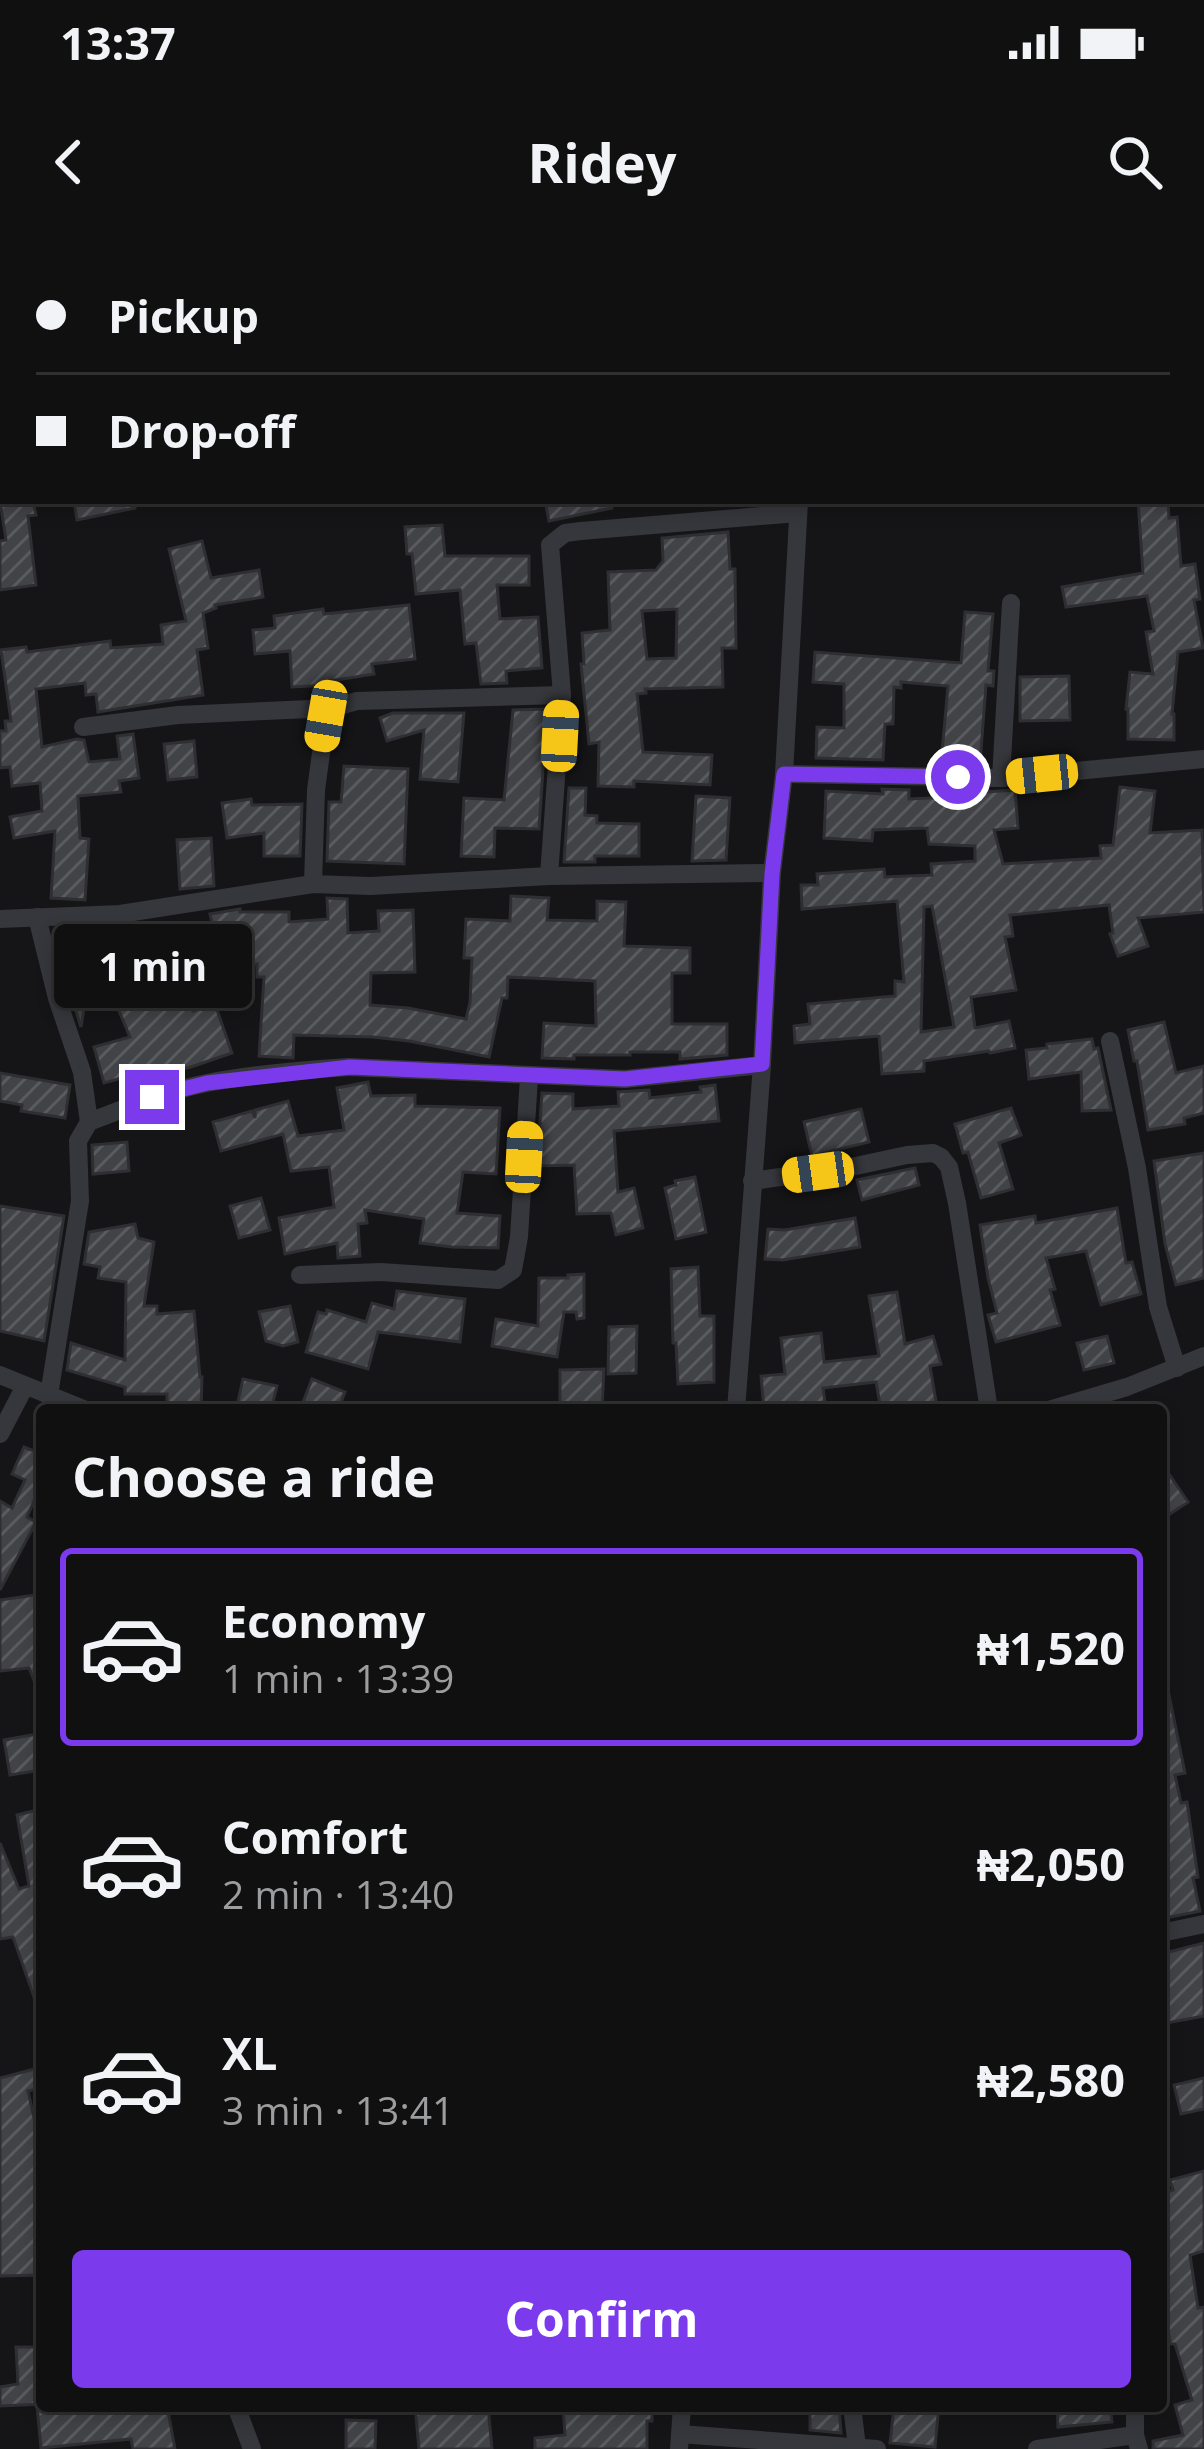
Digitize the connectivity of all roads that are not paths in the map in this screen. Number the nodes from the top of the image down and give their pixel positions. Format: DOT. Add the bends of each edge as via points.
graph roads {
  1 [pos="798,507"];
  2 [pos="1011,602"];
  3 [pos="562,695"];
  4 [pos="332,708"];
  5 [pos="83,727"];
  6 [pos="1204,759"];
  7 [pos="784,774"];
  8 [pos="1001,778"];
  9 [pos="772,874"];
  10 [pos="549,876"];
  11 [pos="313,884"];
  12 [pos="37,917"];
  13 [pos="0,919"];
  14 [pos="1110,1041"];
  15 [pos="762,1064"];
  16 [pos="529,1077"];
  17 [pos="89,1122"];
  18 [pos="752,1181"];
  19 [pos="300,1275"];
  20 [pos="1204,1357"];
  21 [pos="1177,1368"];
  22 [pos="0,1375"];
  23 [pos="25,1386"];
  24 [pos="49,1395"];
  25 [pos="71,1404"];
  26 [pos="736,1404"];
  27 [pos="988,1404"];
  28 [pos="1069,1404"];
  29 [pos="0,1434"];
  30 [pos="1204,1924"];
  31 [pos="1167,1932"];
  32 [pos="238,2412"];
  33 [pos="682,2412"];
  34 [pos="854,2412"];
  35 [pos="1135,2412"];
  36 [pos="680,2442"];
  37 [pos="1137,2442"];
  38 [pos="867,2448"];
  39 [pos="252,2449"];
  40 [pos="1037,2449"];
  1 -- 3 [label="street" via="565,533 550,545"];
  1 -- 7 [label="street"];
  2 -- 8 [label="street"];
  3 -- 4 [label="street"];
  3 -- 10 [label="street"];
  4 -- 5 [label="street"];
  4 -- 11 [label="street" via="319,764"];
  6 -- 8 [label="street"];
  7 -- 8 [label="street"];
  7 -- 9 [label="street"];
  9 -- 10 [label="street"];
  9 -- 15 [label="street"];
  10 -- 11 [label="street"];
  11 -- 12 [label="street" via="120,914"];
  12 -- 13 [label="street"];
  12 -- 17 [label="street"];
  14 -- 21 [label="street" via="1157,1307"];
  15 -- 16 [label="street" via="625,1079"];
  15 -- 18 [label="street"];
  16 -- 17 [label="street" via="304,1070 207,1083"];
  16 -- 19 [label="street" via="513,1270 497,1280"];
  17 -- 24 [label="street" via="78,1141 80,1201"];
  18 -- 26 [label="street"];
  18 -- 27 [label="street" via="907,1154 941,1157 957,1203"];
  20 -- 21 [label="street"];
  21 -- 28 [label="street"];
  22 -- 23 [label="street"];
  23 -- 24 [label="street"];
  23 -- 29 [label="street"];
  24 -- 25 [label="street"];
  30 -- 31 [label="street"];
  32 -- 39 [label="street"];
  33 -- 36 [label="street"];
  34 -- 38 [label="street"];
  35 -- 37 [label="street"];
  36 -- 38 [label="street"];
  37 -- 40 [label="street"];
}
